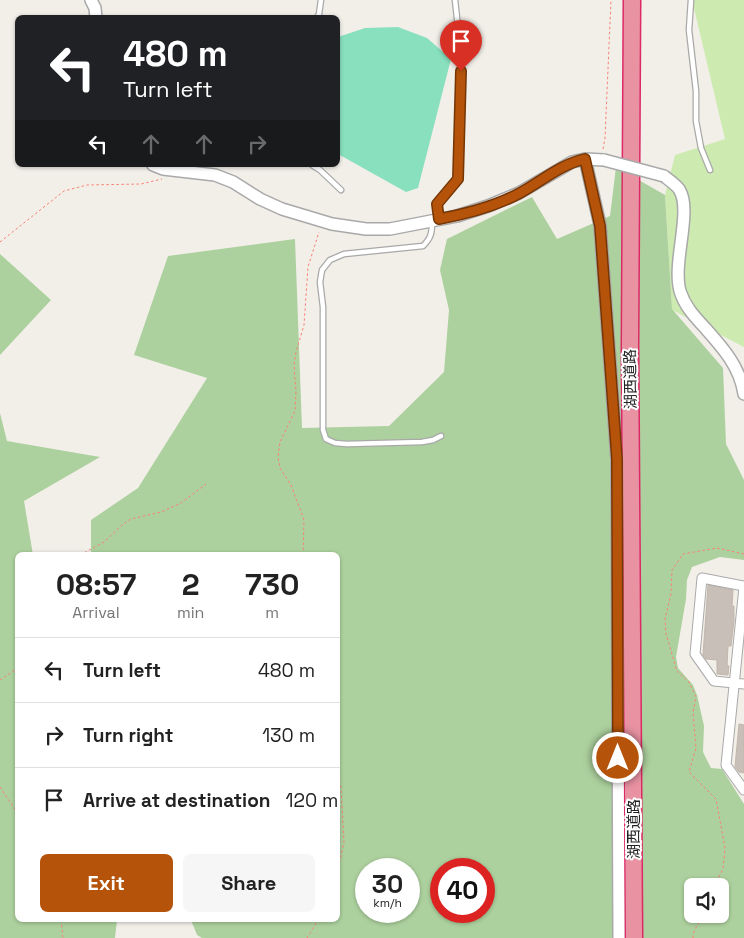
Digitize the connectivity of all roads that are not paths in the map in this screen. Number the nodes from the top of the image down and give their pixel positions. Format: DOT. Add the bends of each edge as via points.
graph roads {
  1 [pos="91,0"];
  2 [pos="321,0"];
  3 [pos="455,0"];
  4 [pos="632,0"];
  5 [pos="638,0"];
  6 [pos="690,0"];
  7 [pos="96,15"];
  8 [pos="318,15"];
  9 [pos="585,159"];
  10 [pos="160,167"];
  11 [pos="315,167"];
  12 [pos="710,170"];
  13 [pos="341,190"];
  14 [pos="436,220"];
  15 [pos="744,394"];
  16 [pos="441,436"];
  17 [pos="744,586"];
  18 [pos="739,684"];
  19 [pos="744,790"];
  20 [pos="619,938"];
  21 [pos="634,938"];
  22 [pos="642,938"];
  1 -- 7 [label="street"];
  2 -- 8 [label="lane"];
  3 -- 14 [label="lane" via="461,54 458,179 437,204"];
  4 -- 21 [label="highway, 湖西道路" via="630,326"];
  5 -- 22 [label="highway, 湖西道路"];
  6 -- 12 [label="lane" via="696,121 701,148"];
  9 -- 14 [label="street" via="572,162 519,193 457,216"];
  9 -- 15 [label="street, bridge" via="602,160 664,176 679,189 684,204 677,279 681,293 686,307 728,354"];
  9 -- 20 [label="street" via="600,226 617,459"];
  10 -- 14 [label="street" via="215,175 282,209 332,224 390,229"];
  11 -- 13 [label="lane"];
  14 -- 16 [label="lane" via="429,240 423,246 344,254 330,260 322,270 323,430 326,440 347,444 422,442"];
  17 -- 18 [label="street"];
  17 -- 18 [label="street" via="702,578 695,654 714,682"];
  18 -- 19 [label="street" via="726,765"];
}
